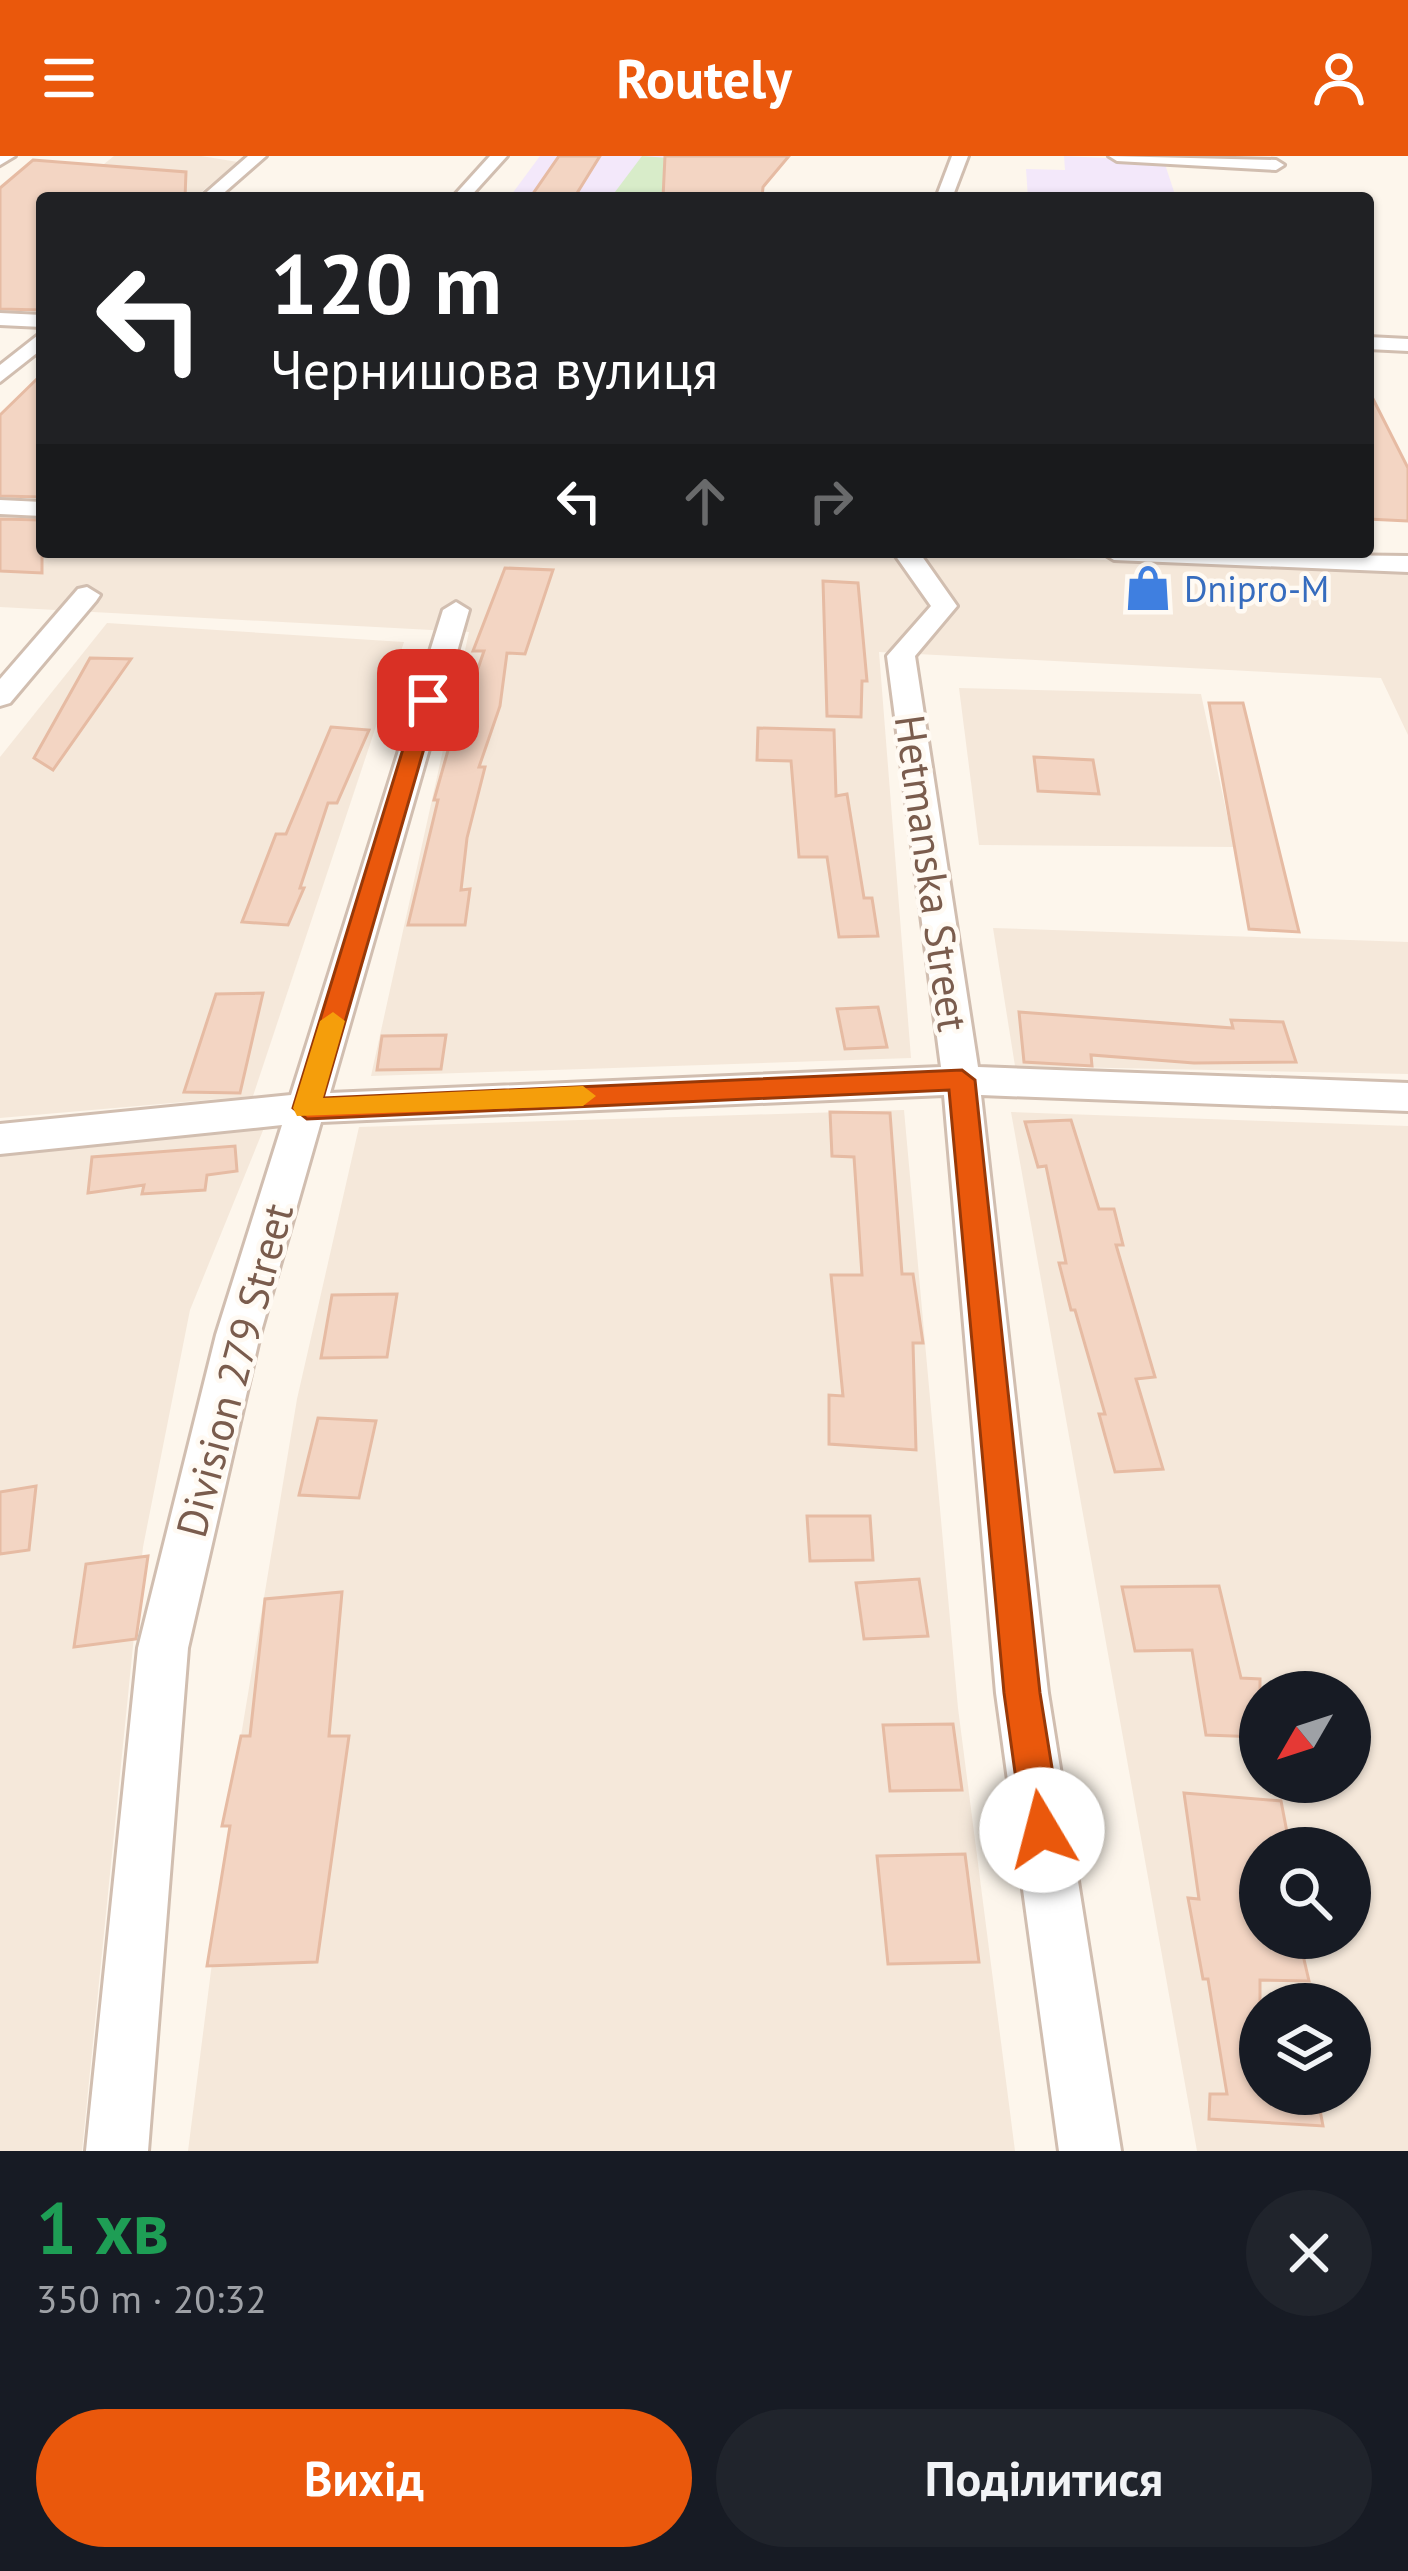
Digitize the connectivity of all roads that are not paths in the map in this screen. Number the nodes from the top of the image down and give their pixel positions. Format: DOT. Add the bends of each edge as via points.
graph roads {
  1 [pos="258,156"];
  2 [pos="499,156"];
  3 [pos="960,156"];
  4 [pos="1117,156"];
  5 [pos="1278,167"];
  6 [pos="215,192"];
  7 [pos="466,192"];
  8 [pos="946,192"];
  9 [pos="0,320"];
  10 [pos="36,321"];
  11 [pos="1374,341"];
  12 [pos="36,343"];
  13 [pos="1408,345"];
  14 [pos="0,376"];
  15 [pos="0,507"];
  16 [pos="36,509"];
  17 [pos="910,558"];
  18 [pos="1261,558"];
  19 [pos="1408,564"];
  20 [pos="87,595"];
  21 [pos="456,610"];
  22 [pos="0,697"];
  23 [pos="962,1080"];
  24 [pos="1408,1097"];
  25 [pos="307,1108"];
  26 [pos="0,1139"];
  27 [pos="117,2151"];
  28 [pos="1090,2151"];
  1 -- 6 [label="street"];
  2 -- 7 [label="street"];
  3 -- 8 [label="street"];
  4 -- 5 [label="street"];
  9 -- 10 [label="street"];
  11 -- 13 [label="street"];
  12 -- 14 [label="street"];
  15 -- 16 [label="street"];
  17 -- 23 [label="street, Hetmanska Street" via="944,607 902,656"];
  18 -- 19 [label="street"];
  20 -- 22 [label="street"];
  21 -- 25 [label="street, Division 279 Street"];
  23 -- 24 [label="street"];
  23 -- 25 [label="street"];
  23 -- 28 [label="street, Hetmanska Street" via="1022,1693"];
  25 -- 26 [label="street"];
  25 -- 27 [label="street, Division 279 Street" via="238,1335 163,1648"];
}
